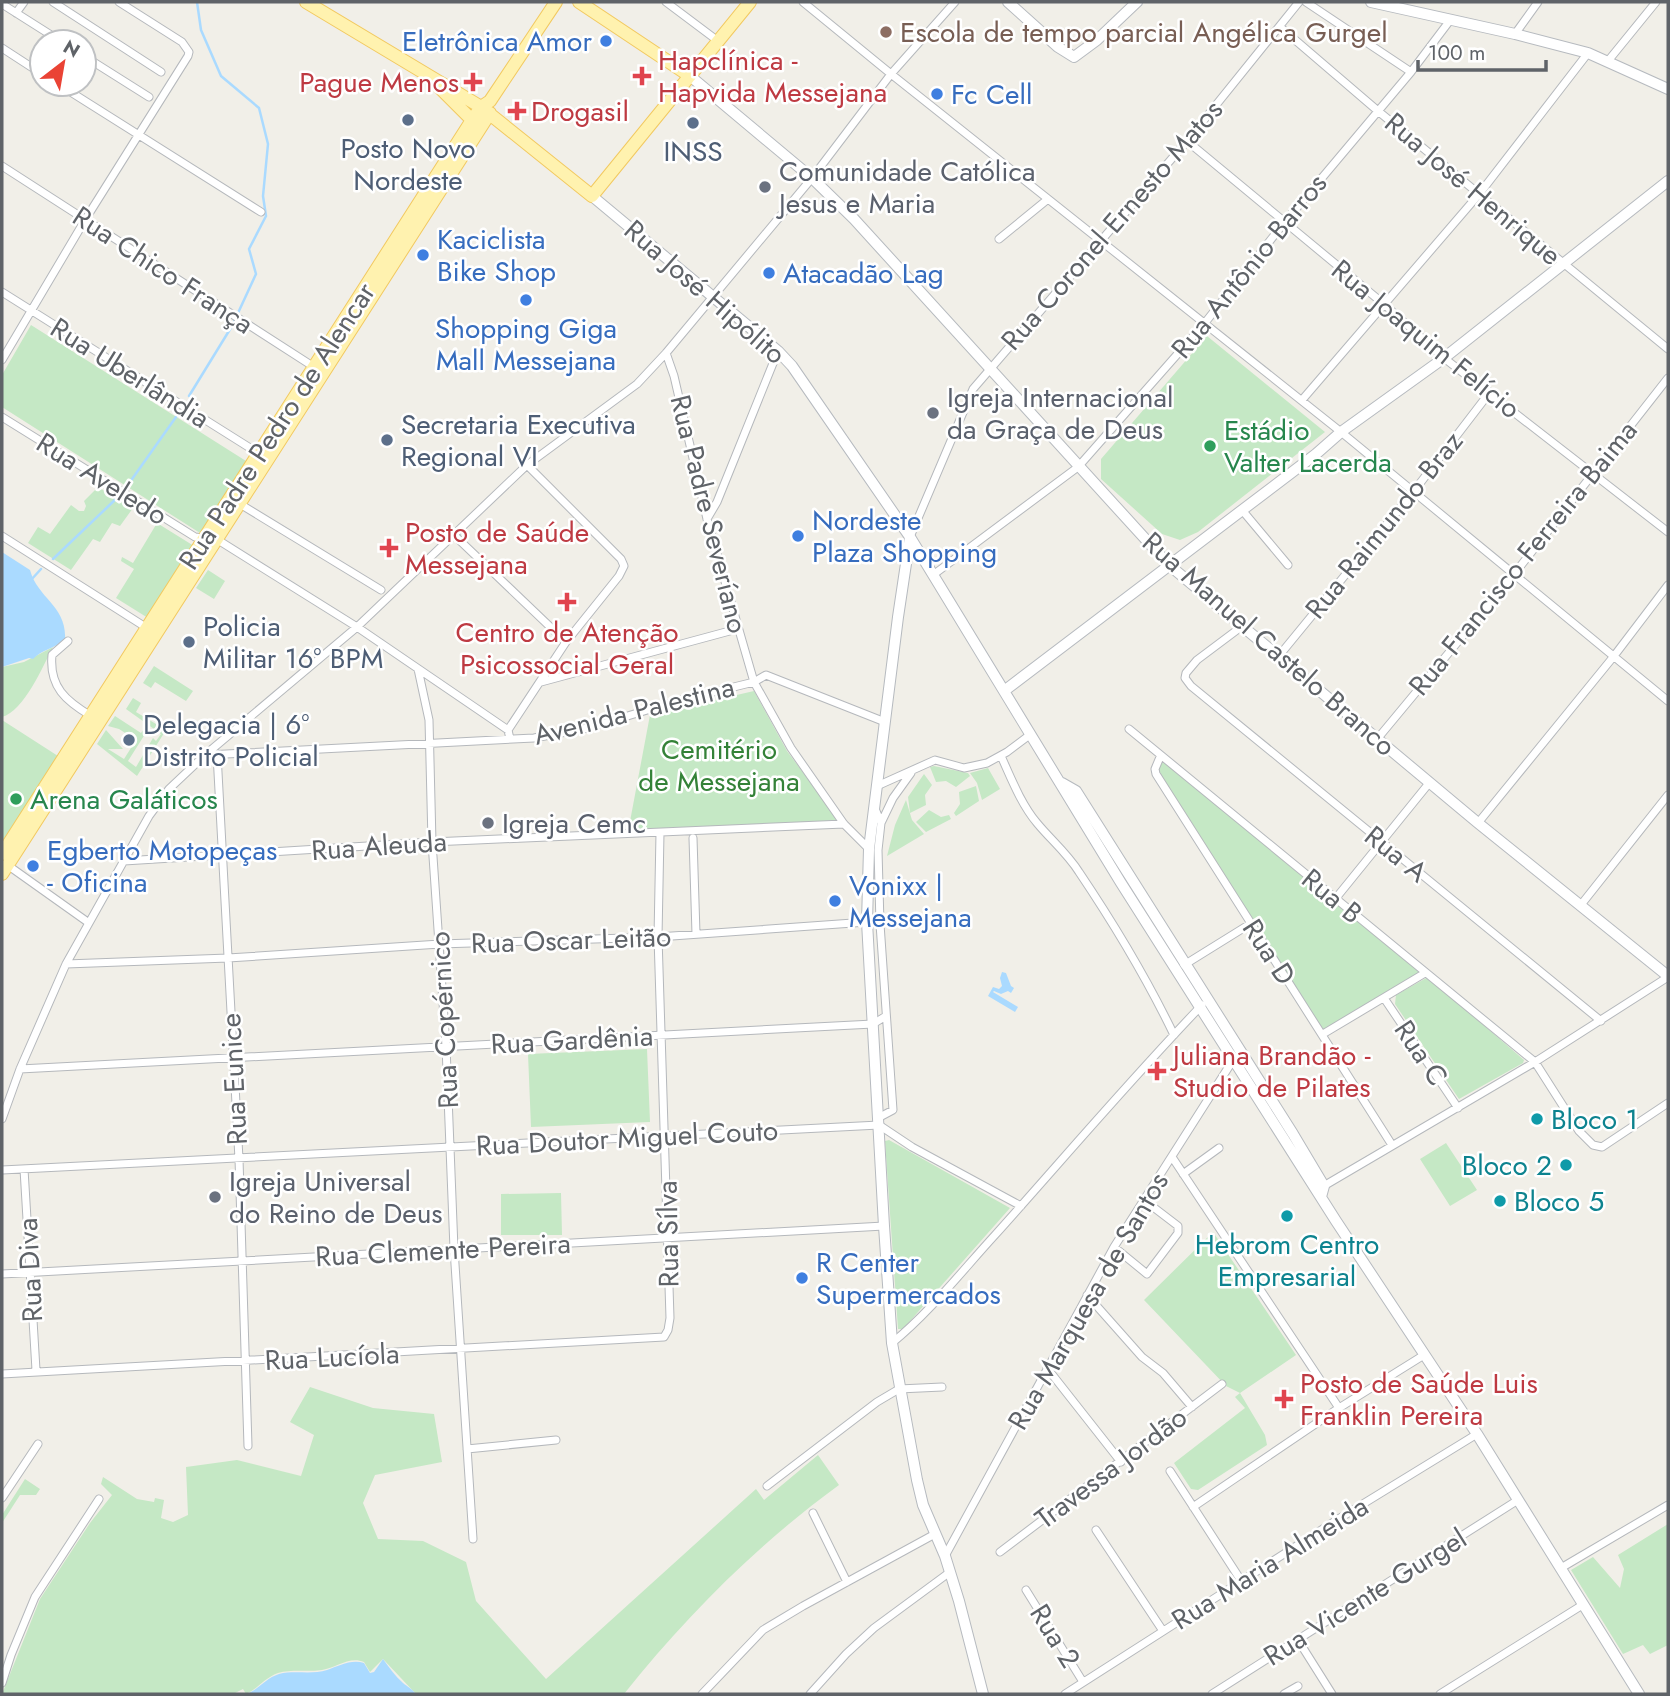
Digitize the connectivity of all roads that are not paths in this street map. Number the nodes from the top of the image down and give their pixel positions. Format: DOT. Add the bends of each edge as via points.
graph roads {
  1 [pos="24,2"];
  2 [pos="53,2"];
  3 [pos="119,2"];
  4 [pos="306,2"];
  5 [pos="556,2"];
  6 [pos="579,2"];
  7 [pos="666,2"];
  8 [pos="750,2"];
  9 [pos="803,2"];
  10 [pos="955,2"];
  11 [pos="1008,2"];
  12 [pos="1137,2"];
  13 [pos="1299,2"];
  14 [pos="1306,2"];
  15 [pos="1371,2"];
  16 [pos="1538,2"];
  17 [pos="1656,2"];
  18 [pos="2,4"];
  19 [pos="1416,6"];
  20 [pos="16,13"];
  21 [pos="1451,19"];
  22 [pos="1280,27"];
  23 [pos="40,28"];
  24 [pos="1515,34"];
  25 [pos="718,41"];
  26 [pos="2,48"];
  27 [pos="1588,53"];
  28 [pos="1608,61"];
  29 [pos="28,65"];
  30 [pos="98,65"];
  31 [pos="161,72"];
  32 [pos="1411,72"];
  33 [pos="427,74"];
  34 [pos="891,74"];
  35 [pos="690,76"];
  36 [pos="1668,89"];
  37 [pos="149,97"];
  38 [pos="80,98"];
  39 [pos="485,110"];
  40 [pos="1378,110"];
  41 [pos="472,120"];
  42 [pos="139,135"];
  43 [pos="1186,141"];
  44 [pos="2,166"];
  45 [pos="444,174"];
  46 [pos="812,178"];
  47 [pos="1666,187"];
  48 [pos="1480,193"];
  49 [pos="592,196"];
  50 [pos="1048,199"];
  51 [pos="261,212"];
  52 [pos="86,220"];
  53 [pos="1284,223"];
  54 [pos="999,239"];
  55 [pos="1101,240"];
  56 [pos="1564,264"];
  57 [pos="2,292"];
  58 [pos="713,296"];
  59 [pos="1385,305"];
  60 [pos="31,311"];
  61 [pos="1204,324"];
  62 [pos="1668,349"];
  63 [pos="778,351"];
  64 [pos="666,353"];
  65 [pos="1444,358"];
  66 [pos="2,360"];
  67 [pos="989,368"];
  68 [pos="319,370"];
  69 [pos="1668,378"];
  70 [pos="1490,392"];
  71 [pos="1302,401"];
  72 [pos="2,417"];
  73 [pos="1341,432"];
  74 [pos="258,453"];
  75 [pos="527,465"];
  76 [pos="1078,467"];
  77 [pos="1592,473"];
  78 [pos="1414,491"];
  79 [pos="240,505"];
  80 [pos="1242,510"];
  81 [pos="706,519"];
  82 [pos="1668,532"];
  83 [pos="454,535"];
  84 [pos="2,536"];
  85 [pos="910,537"];
  86 [pos="211,539"];
  87 [pos="1169,565"];
  88 [pos="1288,565"];
  89 [pos="1515,573"];
  90 [pos="933,575"];
  91 [pos="1668,585"];
  92 [pos="381,590"];
  93 [pos="357,627"];
  94 [pos="1241,627"];
  95 [pos="147,628"];
  96 [pos="737,629"];
  97 [pos="68,641"];
  98 [pos="566,642"];
  99 [pos="1614,656"];
  100 [pos="1278,657"];
  101 [pos="418,669"];
  102 [pos="541,682"];
  103 [pos="754,682"];
  104 [pos="114,690"];
  105 [pos="1004,691"];
  106 [pos="1668,701"];
  107 [pos="91,716"];
  108 [pos="885,722"];
  109 [pos="1129,729"];
  110 [pos="508,730"];
  111 [pos="1031,734"];
  112 [pos="1378,738"];
  113 [pos="510,739"];
  114 [pos="429,744"];
  115 [pos="217,754"];
  116 [pos="205,755"];
  117 [pos="1001,756"];
  118 [pos="1160,757"];
  119 [pos="911,772"];
  120 [pos="1430,782"];
  121 [pos="877,786"];
  122 [pos="1668,795"];
  123 [pos="875,808"];
  124 [pos="1478,822"];
  125 [pos="881,823"];
  126 [pos="844,824"];
  127 [pos="660,832"];
  128 [pos="693,838"];
  129 [pos="432,842"];
  130 [pos="1381,842"];
  131 [pos="869,849"];
  132 [pos="222,856"];
  133 [pos="124,861"];
  134 [pos="3,864"];
  135 [pos="874,869"];
  136 [pos="1336,898"];
  137 [pos="1580,906"];
  138 [pos="867,922"];
  139 [pos="89,923"];
  140 [pos="1250,924"];
  141 [pos="880,925"];
  142 [pos="696,934"];
  143 [pos="658,937"];
  144 [pos="440,944"];
  145 [pos="229,958"];
  146 [pos="66,964"];
  147 [pos="1182,966"];
  148 [pos="883,973"];
  149 [pos="1424,973"];
  150 [pos="1668,977"];
  151 [pos="871,985"];
  152 [pos="1384,999"];
  153 [pos="1204,1003"];
  154 [pos="886,1016"];
  155 [pos="1601,1021"];
  156 [pos="873,1024"];
  157 [pos="1323,1034"];
  158 [pos="1174,1035"];
  159 [pos="661,1036"];
  160 [pos="446,1046"];
  161 [pos="1237,1055"];
  162 [pos="232,1057"];
  163 [pos="1535,1062"];
  164 [pos="20,1069"];
  165 [pos="1668,1102"];
  166 [pos="1458,1108"];
  167 [pos="2,1119"];
  168 [pos="878,1122"];
  169 [pos="666,1137"];
  170 [pos="1392,1145"];
  171 [pos="450,1147"];
  172 [pos="1219,1148"];
  173 [pos="1172,1157"];
  174 [pos="239,1159"];
  175 [pos="2,1170"];
  176 [pos="24,1170"];
  177 [pos="1183,1174"];
  178 [pos="1321,1191"];
  179 [pos="1143,1200"];
  180 [pos="1021,1206"];
  181 [pos="884,1226"];
  182 [pos="667,1237"];
  183 [pos="1114,1247"];
  184 [pos="454,1249"];
  185 [pos="242,1259"];
  186 [pos="29,1273"];
  187 [pos="2,1274"];
  188 [pos="1087,1295"];
  189 [pos="662,1339"];
  190 [pos="892,1343"];
  191 [pos="459,1349"];
  192 [pos="1424,1355"];
  193 [pos="246,1361"];
  194 [pos="1048,1368"];
  195 [pos="36,1370"];
  196 [pos="2,1374"];
  197 [pos="1222,1384"];
  198 [pos="942,1387"];
  199 [pos="899,1389"];
  200 [pos="1192,1407"];
  201 [pos="1339,1408"];
  202 [pos="1477,1434"];
  203 [pos="556,1440"];
  204 [pos="38,1444"];
  205 [pos="248,1446"];
  206 [pos="467,1449"];
  207 [pos="1121,1462"];
  208 [pos="1170,1471"];
  209 [pos="766,1486"];
  210 [pos="2,1498"];
  211 [pos="99,1499"];
  212 [pos="1518,1500"];
  213 [pos="1668,1505"];
  214 [pos="1193,1507"];
  215 [pos="813,1513"];
  216 [pos="1096,1530"];
  217 [pos="935,1535"];
  218 [pos="472,1539"];
  219 [pos="1000,1552"];
  220 [pos="945,1556"];
  221 [pos="1561,1568"];
  222 [pos="950,1572"];
  223 [pos="847,1582"];
  224 [pos="1242,1582"];
  225 [pos="1026,1590"];
  226 [pos="1584,1604"];
  227 [pos="1163,1631"];
  228 [pos="1297,1640"];
  229 [pos="1083,1682"];
  230 [pos="2,1683"];
  231 [pos="1298,1686"];
  232 [pos="702,1694"];
  233 [pos="810,1694"];
  234 [pos="983,1694"];
  235 [pos="1065,1694"];
  236 [pos="1212,1694"];
  237 [pos="1284,1694"];
  238 [pos="1332,1694"];
  239 [pos="1440,1694"];
  240 [pos="1637,1694"];
  1 -- 20 [label="street"];
  2 -- 31 [label="street"];
  3 -- 42 [label="street" via="189,52"];
  4 -- 33 [label="main road, Rua José Hipólito"];
  5 -- 39 [label="main road, Rua Padre Pedro de Alencar"];
  6 -- 35 [label="main road"];
  7 -- 25 [label="street"];
  8 -- 25 [label="main road"];
  9 -- 34 [label="street"];
  10 -- 34 [label="street"];
  11 -- 12 [label="street" via="1058,47 1078,56"];
  13 -- 22 [label="street, Rua Coronel Ernesto Matos"];
  14 -- 32 [label="street"];
  15 -- 19 [label="street"];
  16 -- 24 [label="street"];
  17 -- 28 [label="street"];
  18 -- 20 [label="street"];
  19 -- 21 [label="street"];
  20 -- 23 [label="street"];
  21 -- 24 [label="street"];
  21 -- 32 [label="street, Rua Antônio Barros"];
  22 -- 40 [label="street, Rua José Henrique"];
  22 -- 43 [label="street, Rua Coronel Ernesto Matos"];
  24 -- 27 [label="street"];
  25 -- 35 [label="main road"];
  26 -- 29 [label="street"];
  27 -- 28 [label="street"];
  27 -- 48 [label="street"];
  28 -- 36 [label="street"];
  30 -- 37 [label="street"];
  32 -- 40 [label="street, Rua Antônio Barros"];
  33 -- 39 [label="main road, Rua José Hipólito"];
  33 -- 41 [label="main road"];
  34 -- 46 [label="street"];
  34 -- 50 [label="street"];
  35 -- 46 [label="street, Rua Manuel Castelo Branco"];
  35 -- 49 [label="main road"];
  38 -- 42 [label="street"];
  39 -- 41 [label="main road, Rua Padre Pedro de Alencar"];
  39 -- 45 [label="main road, Rua Padre Pedro de Alencar"];
  39 -- 49 [label="main road, Rua José Hipólito"];
  40 -- 48 [label="street, Rua José Henrique"];
  40 -- 53 [label="street, Rua Antônio Barros"];
  41 -- 45 [label="main road, Rua Padre Pedro de Alencar"];
  42 -- 51 [label="street"];
  42 -- 52 [label="street"];
  43 -- 53 [label="street, Rua Joaquim Felício"];
  43 -- 55 [label="street, Rua Coronel Ernesto Matos"];
  44 -- 52 [label="street, Rua Chico França"];
  45 -- 68 [label="main road, Rua Padre Pedro de Alencar"];
  46 -- 58 [label="street"];
  46 -- 67 [label="street, Rua Manuel Castelo Branco"];
  47 -- 56 [label="street"];
  48 -- 56 [label="street, Rua José Henrique"];
  48 -- 59 [label="street"];
  49 -- 58 [label="street, Rua José Hipólito"];
  50 -- 54 [label="street"];
  50 -- 55 [label="street"];
  52 -- 60 [label="street"];
  52 -- 68 [label="street, Rua Chico França"];
  53 -- 59 [label="street, Rua Joaquim Felício"];
  53 -- 61 [label="street, Rua Antônio Barros"];
  55 -- 61 [label="street"];
  55 -- 67 [label="street, Rua Coronel Ernesto Matos"];
  56 -- 62 [label="street, Rua José Henrique"];
  56 -- 65 [label="street"];
  57 -- 60 [label="street, Rua Uberlândia"];
  58 -- 63 [label="street, Rua José Hipólito"];
  58 -- 64 [label="street"];
  59 -- 65 [label="street, Rua Joaquim Felício"];
  59 -- 71 [label="street"];
  60 -- 66 [label="street"];
  60 -- 74 [label="street, Rua Uberlândia"];
  61 -- 71 [label="street"];
  61 -- 76 [label="street, Rua Antônio Barros"];
  63 -- 81 [label="street"];
  63 -- 85 [label="street, Rua José Hipólito"];
  64 -- 75 [label="street" via="626,393"];
  64 -- 81 [label="street, Rua Padre Severíano"];
  65 -- 70 [label="street, Rua Joaquim Felício"];
  65 -- 73 [label="street"];
  67 -- 76 [label="street, Rua Manuel Castelo Branco"];
  67 -- 85 [label="street, Rua Coronel Ernesto Matos" via="973,389"];
  68 -- 74 [label="main road, Rua Padre Pedro de Alencar"];
  68 -- 79 [label="main road, Rua Padre Pedro de Alencar"];
  69 -- 77 [label="street, Rua Francisco Ferreira Baima"];
  70 -- 77 [label="street, Rua Joaquim Felício"];
  70 -- 78 [label="street, Rua Raimundo Braz"];
  71 -- 73 [label="street"];
  72 -- 86 [label="street, Rua Aveledo" via="195,537"];
  73 -- 78 [label="street"];
  73 -- 80 [label="street"];
  74 -- 86 [label="main road, Rua Padre Pedro de Alencar"];
  75 -- 83 [label="street"];
  75 -- 98 [label="street" via="621,559 624,568"];
  76 -- 87 [label="street, Rua Manuel Castelo Branco"];
  76 -- 90 [label="street, Rua Antônio Barros"];
  77 -- 82 [label="street, Rua Joaquim Felício"];
  77 -- 89 [label="street, Rua Francisco Ferreira Baima"];
  78 -- 89 [label="street"];
  78 -- 100 [label="street, Rua Raimundo Braz"];
  79 -- 86 [label="main road, Rua Padre Pedro de Alencar"];
  79 -- 92 [label="street"];
  80 -- 87 [label="street"];
  80 -- 88 [label="street"];
  81 -- 96 [label="street, Rua Padre Severíano"];
  83 -- 93 [label="street"];
  83 -- 98 [label="street"];
  84 -- 95 [label="street"];
  85 -- 90 [label="street, Rua José Hipólito"];
  85 -- 108 [label="street"];
  86 -- 93 [label="street, Rua Aveledo"];
  86 -- 95 [label="main road, Rua Padre Pedro de Alencar"];
  86 -- 104 [label="main road, Rua Padre Pedro de Alencar"];
  87 -- 94 [label="street, Rua Manuel Castelo Branco"];
  87 -- 105 [label="street"];
  89 -- 99 [label="street"];
  89 -- 112 [label="street, Rua Francisco Ferreira Baima"];
  90 -- 105 [label="street, Rua José Hipólito"];
  91 -- 99 [label="street"];
  93 -- 101 [label="street, Rua Aveledo"];
  93 -- 116 [label="street"];
  94 -- 100 [label="street, Rua Manuel Castelo Branco"];
  94 -- 130 [label="street, Rua A" via="1190,667 1185,678"];
  95 -- 104 [label="main road, Rua Padre Pedro de Alencar"];
  96 -- 102 [label="street"];
  96 -- 103 [label="street, Rua Padre Severíano"];
  97 -- 107 [label="street" via="52,655 52,670 66,701"];
  98 -- 102 [label="street"];
  99 -- 106 [label="street"];
  99 -- 124 [label="street"];
  100 -- 112 [label="street, Rua Manuel Castelo Branco"];
  101 -- 110 [label="street, Rua Aveledo"];
  101 -- 114 [label="street, Rua Copérnico" via="427,706"];
  102 -- 110 [label="street"];
  103 -- 108 [label="street, Avenida Palestina" via="766,675"];
  103 -- 113 [label="street, Avenida Palestina" via="588,728"];
  103 -- 126 [label="street, Rua Padre Severíano" via="791,748"];
  104 -- 107 [label="main road, Rua Padre Pedro de Alencar"];
  104 -- 134 [label="main road, Rua Padre Pedro de Alencar"];
  105 -- 111 [label="street, Rua José Hipólito"];
  107 -- 134 [label="main road, Rua Padre Pedro de Alencar"];
  108 -- 121 [label="street"];
  109 -- 118 [label="street, Rua B"];
  110 -- 113 [label="street"];
  111 -- 117 [label="street"];
  111 -- 147 [label="street, Rua José Hipólito" via="1060,781 1076,791"];
  112 -- 120 [label="street, Rua Manuel Castelo Branco"];
  113 -- 114 [label="street, Avenida Palestina"];
  114 -- 115 [label="street, Avenida Palestina"];
  114 -- 129 [label="street, Rua Copérnico"];
  115 -- 116 [label="street, Avenida Palestina"];
  115 -- 132 [label="street, Rua Eunice"];
  116 -- 133 [label="street" via="169,789"];
  117 -- 119 [label="street" via="972,768 934,760"];
  117 -- 158 [label="street" via="1035,821 1079,871"];
  118 -- 136 [label="street, Rua B"];
  118 -- 140 [label="street, Rua D" via="1156,774"];
  119 -- 121 [label="street"];
  119 -- 125 [label="street"];
  120 -- 124 [label="street, Rua Manuel Castelo Branco"];
  120 -- 130 [label="street"];
  121 -- 123 [label="street"];
  122 -- 137 [label="street"];
  123 -- 125 [label="street"];
  123 -- 131 [label="street"];
  124 -- 137 [label="street, Rua Manuel Castelo Branco"];
  125 -- 135 [label="street"];
  126 -- 127 [label="street, Rua Aleuda"];
  126 -- 131 [label="street, Rua Padre Severíano"];
  127 -- 129 [label="street, Rua Aleuda"];
  127 -- 143 [label="street, Rua Sílva"];
  128 -- 142 [label="street"];
  129 -- 132 [label="street, Rua Aleuda"];
  129 -- 144 [label="street, Rua Copérnico"];
  130 -- 136 [label="street"];
  130 -- 155 [label="street, Rua A"];
  131 -- 135 [label="street"];
  132 -- 133 [label="street, Rua Aleuda"];
  132 -- 145 [label="street, Rua Eunice"];
  133 -- 139 [label="street"];
  134 -- 139 [label="street"];
  135 -- 138 [label="street"];
  135 -- 141 [label="street"];
  136 -- 149 [label="street, Rua B"];
  137 -- 150 [label="street, Rua Manuel Castelo Branco"];
  138 -- 141 [label="street, Rua Oscar Leitão"];
  138 -- 142 [label="street, Rua Oscar Leitão"];
  138 -- 151 [label="street"];
  139 -- 146 [label="street"];
  140 -- 147 [label="street"];
  140 -- 157 [label="street, Rua D"];
  141 -- 148 [label="street"];
  142 -- 143 [label="street, Rua Oscar Leitão"];
  143 -- 144 [label="street, Rua Oscar Leitão"];
  143 -- 159 [label="street, Rua Sílva"];
  144 -- 145 [label="street, Rua Oscar Leitão"];
  144 -- 160 [label="street, Rua Copérnico"];
  145 -- 146 [label="street, Rua Oscar Leitão"];
  145 -- 162 [label="street, Rua Eunice"];
  146 -- 164 [label="street"];
  147 -- 153 [label="street, Rua José Hipólito"];
  148 -- 151 [label="street"];
  148 -- 154 [label="street"];
  149 -- 152 [label="street"];
  149 -- 163 [label="street, Rua B"];
  150 -- 155 [label="street"];
  151 -- 156 [label="street"];
  152 -- 157 [label="street"];
  152 -- 166 [label="street, Rua C"];
  153 -- 158 [label="street"];
  153 -- 161 [label="street, Rua José Hipólito"];
  154 -- 156 [label="street"];
  154 -- 168 [label="street" via="893,1110"];
  155 -- 163 [label="street"];
  156 -- 159 [label="street, Rua Gardênia"];
  156 -- 168 [label="street"];
  157 -- 170 [label="street, Rua D"];
  158 -- 180 [label="street"];
  159 -- 160 [label="street, Rua Gardênia"];
  159 -- 169 [label="street, Rua Sílva"];
  160 -- 162 [label="street, Rua Gardênia"];
  160 -- 171 [label="street, Rua Copérnico"];
  161 -- 173 [label="street, Rua Marquesa de Santos"];
  161 -- 178 [label="street, Rua José Hipólito"];
  162 -- 164 [label="street, Rua Gardênia"];
  162 -- 174 [label="street, Rua Eunice"];
  163 -- 165 [label="street, Rua B" via="1593,1145 1602,1147"];
  163 -- 166 [label="street"];
  164 -- 167 [label="street"];
  166 -- 170 [label="street"];
  168 -- 169 [label="street, Rua Doutor Miguel Couto"];
  168 -- 180 [label="street" via="912,1147"];
  168 -- 181 [label="street"];
  169 -- 171 [label="street, Rua Doutor Miguel Couto"];
  169 -- 182 [label="street, Rua Sílva"];
  170 -- 178 [label="street"];
  171 -- 174 [label="street, Rua Doutor Miguel Couto"];
  171 -- 184 [label="street, Rua Copérnico"];
  172 -- 177 [label="street"];
  173 -- 177 [label="street"];
  173 -- 179 [label="street, Rua Marquesa de Santos"];
  174 -- 176 [label="street, Rua Doutor Miguel Couto"];
  174 -- 185 [label="street, Rua Eunice"];
  175 -- 176 [label="street, Rua Doutor Miguel Couto"];
  176 -- 186 [label="street, Rua Diva"];
  177 -- 201 [label="street"];
  178 -- 192 [label="street, Rua José Hipólito"];
  179 -- 183 [label="street, Rua Marquesa de Santos"];
  179 -- 183 [label="street" via="1179,1229 1150,1272 1144,1273"];
  180 -- 190 [label="street"];
  181 -- 182 [label="street, Rua Clemente Pereira"];
  181 -- 190 [label="street"];
  182 -- 184 [label="street, Rua Clemente Pereira"];
  182 -- 189 [label="street, Rua Sílva" via="670,1318"];
  183 -- 188 [label="street, Rua Marquesa de Santos"];
  184 -- 185 [label="street, Rua Clemente Pereira"];
  184 -- 191 [label="street, Rua Copérnico"];
  185 -- 186 [label="street, Rua Clemente Pereira"];
  185 -- 193 [label="street, Rua Eunice"];
  186 -- 187 [label="street, Rua Clemente Pereira"];
  186 -- 195 [label="street, Rua Diva"];
  188 -- 194 [label="street, Rua Marquesa de Santos"];
  188 -- 200 [label="street"];
  189 -- 191 [label="street, Rua Lucíola"];
  190 -- 199 [label="street"];
  191 -- 193 [label="street, Rua Lucíola"];
  191 -- 206 [label="street, Rua Copérnico"];
  192 -- 201 [label="street"];
  192 -- 202 [label="street, Rua José Hipólito"];
  193 -- 195 [label="street, Rua Lucíola"];
  193 -- 205 [label="street, Rua Eunice"];
  194 -- 207 [label="street"];
  194 -- 220 [label="street, Rua Marquesa de Santos"];
  195 -- 196 [label="street, Rua Lucíola"];
  197 -- 200 [label="street, Travessa Jordão"];
  198 -- 199 [label="street"];
  199 -- 209 [label="street"];
  199 -- 217 [label="street" via="917,1480"];
  200 -- 207 [label="street, Travessa Jordão"];
  201 -- 214 [label="street"];
  202 -- 212 [label="street, Rua José Hipólito"];
  202 -- 224 [label="street, Rua Maria Almeida"];
  203 -- 206 [label="street"];
  204 -- 210 [label="street"];
  206 -- 218 [label="street, Rua Copérnico"];
  207 -- 219 [label="street, Travessa Jordão"];
  208 -- 214 [label="street"];
  211 -- 230 [label="street" via="35,1597"];
  212 -- 221 [label="street, Rua José Hipólito"];
  212 -- 228 [label="street, Rua Vicente Gurgel"];
  213 -- 221 [label="street"];
  214 -- 224 [label="street"];
  215 -- 223 [label="street"];
  216 -- 227 [label="street"];
  217 -- 220 [label="street"];
  217 -- 223 [label="street"];
  220 -- 222 [label="street"];
  221 -- 226 [label="street, Rua José Hipólito"];
  222 -- 233 [label="street" via="874,1628"];
  222 -- 234 [label="street"];
  223 -- 232 [label="street" via="762,1630"];
  224 -- 227 [label="street, Rua Maria Almeida"];
  225 -- 229 [label="street, Rua 2"];
  226 -- 239 [label="street"];
  226 -- 240 [label="street, Rua José Hipólito"];
  227 -- 229 [label="street, Rua Maria Almeida"];
  228 -- 236 [label="street, Rua Vicente Gurgel"];
  228 -- 238 [label="street"];
  229 -- 235 [label="street, Rua Maria Almeida"];
  231 -- 237 [label="street"];
}
